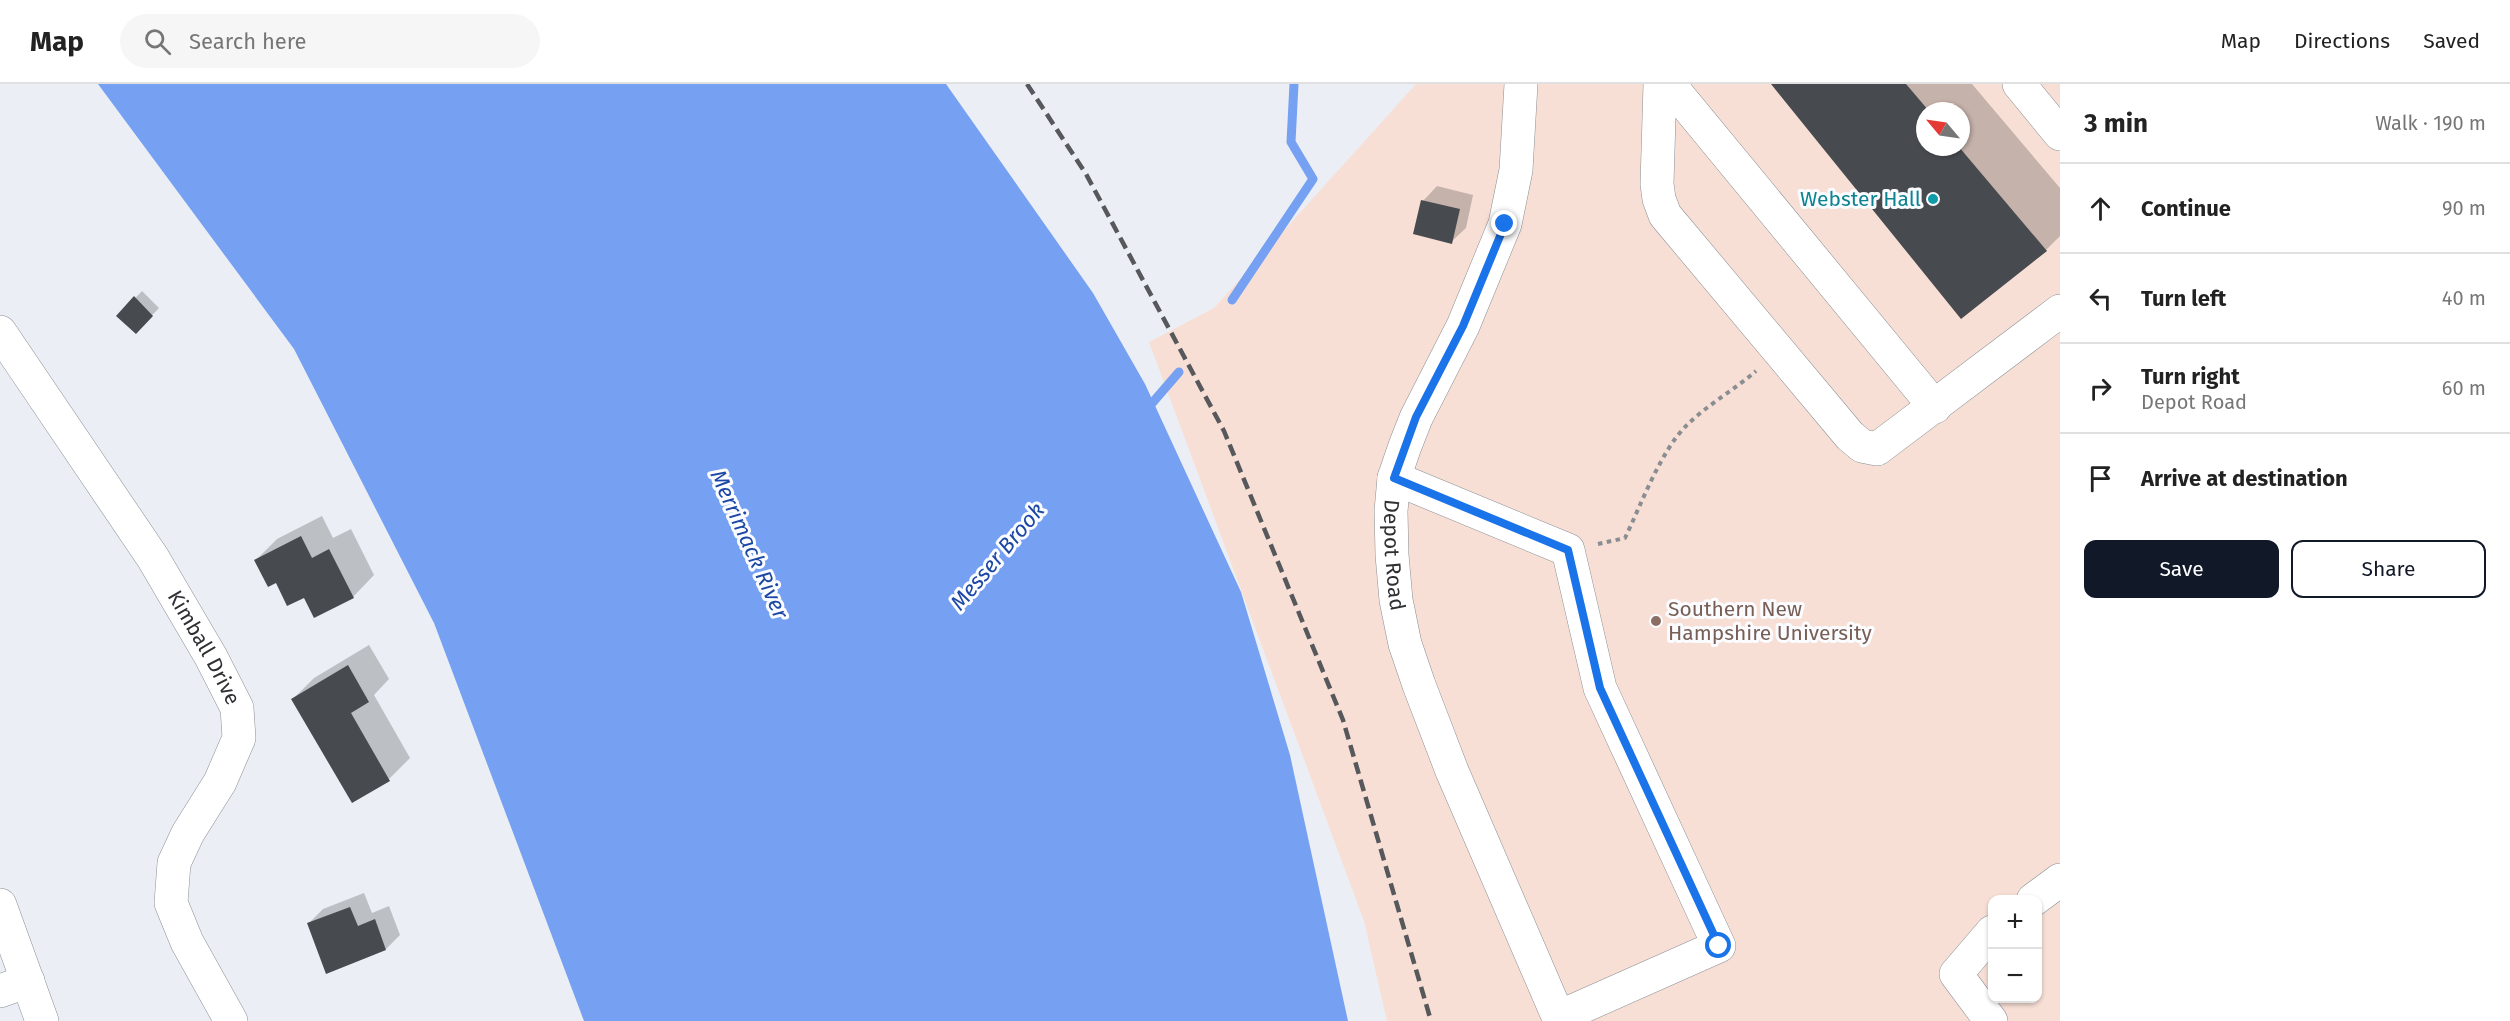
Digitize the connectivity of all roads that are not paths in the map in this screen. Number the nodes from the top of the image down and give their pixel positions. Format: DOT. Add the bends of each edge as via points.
graph roads {
  1 [pos="1521,84"];
  2 [pos="1660,84"];
  3 [pos="1670,84"];
  4 [pos="2019,84"];
  5 [pos="2060,134"];
  6 [pos="2060,311"];
  7 [pos="0,332"];
  8 [pos="1935,406"];
  9 [pos="1394,478"];
  10 [pos="2060,880"];
  11 [pos="2040,895"];
  12 [pos="0,904"];
  13 [pos="1988,937"];
  14 [pos="14,986"];
  15 [pos="1560,1019"];
  16 [pos="42,1021"];
  17 [pos="231,1021"];
  18 [pos="1991,1021"];
  1 -- 9 [label="street, Depot Road" via="1516,170 1505,224 1463,326 1416,417"];
  2 -- 8 [label="street" via="1657,184 1665,215 1850,436 1862,446 1877,449"];
  3 -- 8 [label="street"];
  4 -- 5 [label="street"];
  6 -- 8 [label="street"];
  7 -- 17 [label="street, Kimball Drive" via="153,558 237,708 239,738 220,782 174,864 171,903"];
  9 -- 15 [label="street, Depot Road" via="1392,555 1405,644 1452,771"];
  9 -- 15 [label="street" via="1568,550 1600,688 1719,946"];
  10 -- 11 [label="street"];
  12 -- 14 [label="street"];
  13 -- 18 [label="street" via="1956,974"];
  14 -- 16 [label="street"];
}
